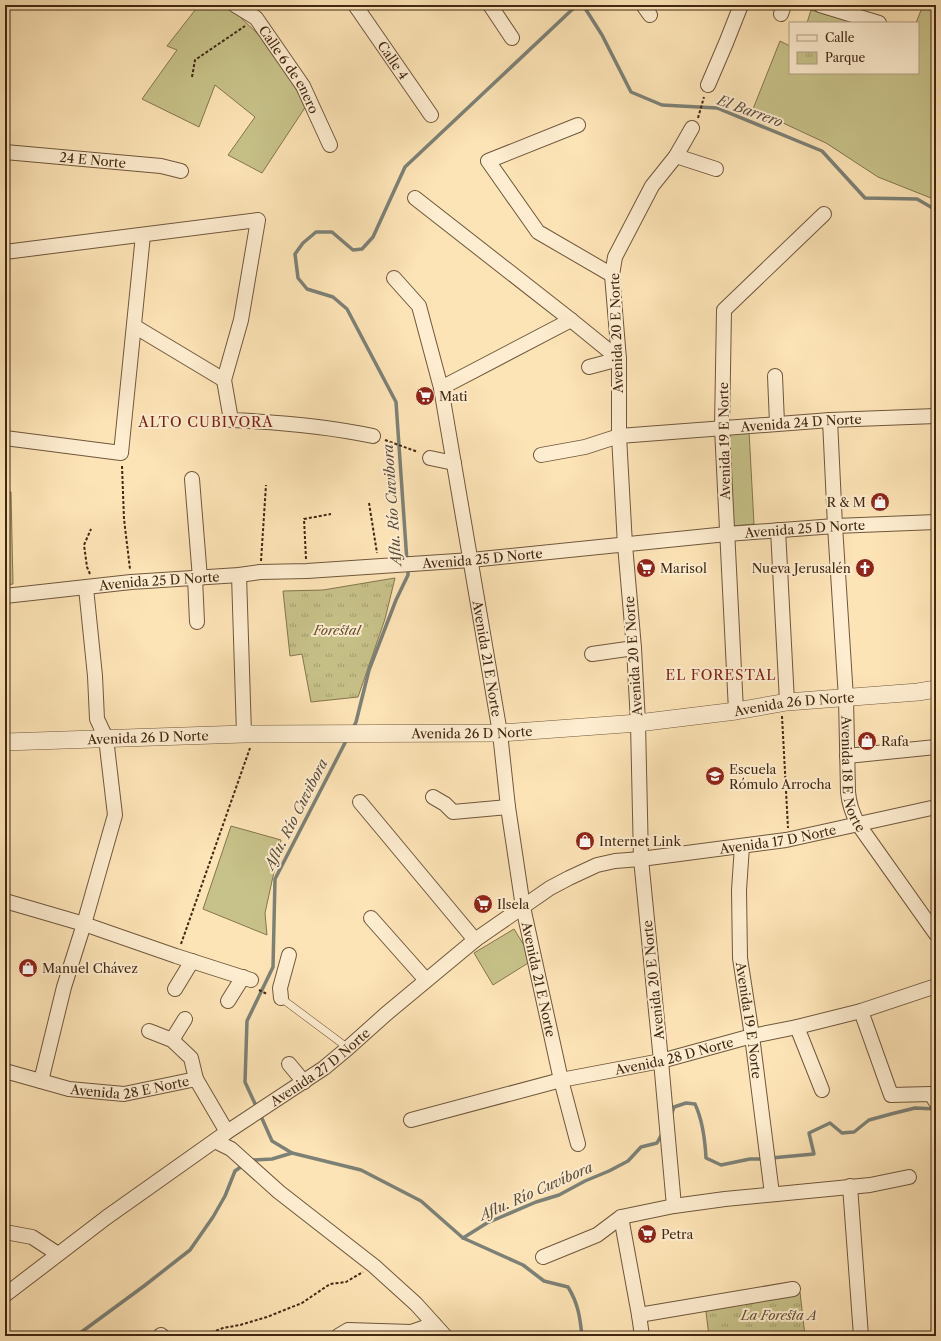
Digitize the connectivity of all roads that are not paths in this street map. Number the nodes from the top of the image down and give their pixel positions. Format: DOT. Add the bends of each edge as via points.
graph roads {
  1 [pos="235,5"];
  2 [pos="355,5"];
  3 [pos="490,5"];
  4 [pos="741,5"];
  5 [pos="820,5"];
  6 [pos="877,22"];
  7 [pos="512,38"];
  8 [pos="707,90"];
  9 [pos="431,115"];
  10 [pos="695,123"];
  11 [pos="578,125"];
  12 [pos="330,145"];
  13 [pos="5,152"];
  14 [pos="676,156"];
  15 [pos="716,170"];
  16 [pos="181,171"];
  17 [pos="415,198"];
  18 [pos="824,214"];
  19 [pos="143,235"];
  20 [pos="5,252"];
  21 [pos="612,275"];
  22 [pos="394,278"];
  23 [pos="571,320"];
  24 [pos="134,326"];
  25 [pos="618,359"];
  26 [pos="589,367"];
  27 [pos="775,376"];
  28 [pos="224,380"];
  29 [pos="441,388"];
  30 [pos="936,416"];
  31 [pos="830,420"];
  32 [pos="777,423"];
  33 [pos="722,428"];
  34 [pos="373,436"];
  35 [pos="619,436"];
  36 [pos="5,438"];
  37 [pos="541,455"];
  38 [pos="430,458"];
  39 [pos="454,463"];
  40 [pos="192,479"];
  41 [pos="936,522"];
  42 [pos="835,526"];
  43 [pos="778,530"];
  44 [pos="727,534"];
  45 [pos="625,545"];
  46 [pos="471,560"];
  47 [pos="239,575"];
  48 [pos="197,578"];
  49 [pos="91,587"];
  50 [pos="5,596"];
  51 [pos="197,622"];
  52 [pos="634,648"];
  53 [pos="592,654"];
  54 [pos="936,689"];
  55 [pos="846,698"];
  56 [pos="784,703"];
  57 [pos="736,711"];
  58 [pos="638,723"];
  59 [pos="500,733"];
  60 [pos="249,734"];
  61 [pos="106,738"];
  62 [pos="5,742"];
  63 [pos="936,747"];
  64 [pos="847,756"];
  65 [pos="433,797"];
  66 [pos="360,802"];
  67 [pos="508,807"];
  68 [pos="936,807"];
  69 [pos="858,824"];
  70 [pos="742,846"];
  71 [pos="641,859"];
  72 [pos="5,901"];
  73 [pos="523,907"];
  74 [pos="371,918"];
  75 [pos="84,924"];
  76 [pos="936,934"];
  77 [pos="475,940"];
  78 [pos="289,955"];
  79 [pos="192,961"];
  80 [pos="426,980"];
  81 [pos="936,986"];
  82 [pos="175,989"];
  83 [pos="275,997"];
  84 [pos="228,1001"];
  85 [pos="861,1011"];
  86 [pos="184,1019"];
  87 [pos="797,1027"];
  88 [pos="149,1031"];
  89 [pos="752,1036"];
  90 [pos="172,1040"];
  91 [pos="348,1048"];
  92 [pos="661,1061"];
  93 [pos="289,1064"];
  94 [pos="5,1071"];
  95 [pos="196,1080"];
  96 [pos="561,1080"];
  97 [pos="41,1081"];
  98 [pos="304,1082"];
  99 [pos="822,1090"];
  100 [pos="936,1102"];
  101 [pos="412,1120"];
  102 [pos="226,1132"];
  103 [pos="215,1141"];
  104 [pos="578,1144"];
  105 [pos="909,1177"];
  106 [pos="850,1186"];
  107 [pos="772,1194"];
  108 [pos="674,1206"];
  109 [pos="621,1218"];
  110 [pos="5,1232"];
  111 [pos="58,1254"];
  112 [pos="543,1257"];
  113 [pos="793,1289"];
  114 [pos="5,1295"];
  115 [pos="640,1315"];
  116 [pos="434,1324"];
  117 [pos="338,1336"];
  118 [pos="445,1336"];
  119 [pos="642,1336"];
  120 [pos="861,1336"];
  1 -- 12 [label="street, Calle 6 de enero" via="256,18 303,86"];
  2 -- 9 [label="street, Calle 4"];
  3 -- 7 [label="street"];
  4 -- 8 [label="street"];
  5 -- 6 [label="street"];
  10 -- 14 [label="street, Avenida 20 E Norte"];
  11 -- 21 [label="street" via="488,161 538,232"];
  13 -- 16 [label="street, 24 E Norte" via="161,166"];
  14 -- 15 [label="street"];
  14 -- 21 [label="street, Avenida 20 E Norte" via="652,186 615,257"];
  17 -- 23 [label="street"];
  18 -- 33 [label="street, Avenida 19 E Norte" via="724,310"];
  19 -- 20 [label="street"];
  19 -- 24 [label="street"];
  19 -- 28 [label="street" via="258,220 241,320"];
  21 -- 25 [label="street, Avenida 20 E Norte"];
  22 -- 29 [label="street, Avenida 21 E Norte" via="419,306"];
  23 -- 25 [label="street"];
  23 -- 29 [label="street"];
  24 -- 28 [label="street"];
  24 -- 36 [label="street" via="121,453"];
  25 -- 26 [label="street"];
  25 -- 35 [label="street, Avenida 20 E Norte"];
  27 -- 32 [label="street"];
  28 -- 34 [label="street" via="231,420 284,422 348,430"];
  29 -- 39 [label="street, Avenida 21 E Norte"];
  30 -- 31 [label="street, Avenida 24 D Norte"];
  31 -- 32 [label="street, Avenida 24 D Norte"];
  31 -- 42 [label="street, Avenida 18 E Norte"];
  32 -- 33 [label="street, Avenida 24 D Norte"];
  33 -- 35 [label="street, Avenida 24 D Norte"];
  33 -- 44 [label="street, Avenida 19 E Norte"];
  35 -- 37 [label="street, Avenida 24 D Norte" via="585,447"];
  35 -- 45 [label="street, Avenida 20 E Norte"];
  38 -- 39 [label="street"];
  39 -- 46 [label="street, Avenida 21 E Norte"];
  40 -- 48 [label="street"];
  41 -- 42 [label="street, Avenida 25 D Norte"];
  42 -- 43 [label="street, Avenida 25 D Norte"];
  42 -- 55 [label="street, Avenida 18 E Norte"];
  43 -- 44 [label="street, Avenida 25 D Norte"];
  43 -- 56 [label="street"];
  44 -- 45 [label="street, Avenida 25 D Norte"];
  44 -- 57 [label="street, Avenida 19 E Norte"];
  45 -- 46 [label="street, Avenida 25 D Norte"];
  45 -- 52 [label="street, Avenida 20 E Norte"];
  46 -- 47 [label="street, Avenida 25 D Norte"];
  46 -- 59 [label="street, Avenida 21 E Norte"];
  47 -- 48 [label="street, Avenida 25 D Norte"];
  47 -- 60 [label="street"];
  48 -- 49 [label="street, Avenida 25 D Norte"];
  48 -- 51 [label="street"];
  49 -- 50 [label="street, Avenida 25 D Norte"];
  49 -- 61 [label="street" via="97,719"];
  52 -- 53 [label="street"];
  52 -- 58 [label="street, Avenida 20 E Norte"];
  54 -- 55 [label="street, Avenida 26 D Norte"];
  55 -- 56 [label="street, Avenida 26 D Norte"];
  55 -- 64 [label="street, Avenida 18 E Norte"];
  56 -- 57 [label="street, Avenida 26 D Norte"];
  57 -- 58 [label="street, Avenida 26 D Norte"];
  58 -- 59 [label="street, Avenida 26 D Norte"];
  58 -- 71 [label="street, Avenida 20 E Norte"];
  59 -- 60 [label="street, Avenida 26 D Norte"];
  59 -- 67 [label="street, Avenida 21 E Norte"];
  60 -- 61 [label="street, Avenida 26 D Norte"];
  61 -- 62 [label="street, Avenida 26 D Norte"];
  61 -- 75 [label="street" via="115,815"];
  63 -- 64 [label="street"];
  64 -- 69 [label="street, Avenida 18 E Norte" via="849,803"];
  65 -- 67 [label="street" via="453,812"];
  66 -- 77 [label="street"];
  67 -- 73 [label="street, Avenida 21 E Norte"];
  68 -- 69 [label="street, Avenida 17 D Norte"];
  69 -- 70 [label="street, Avenida 17 D Norte"];
  69 -- 76 [label="street, Avenida 18 E Norte"];
  70 -- 71 [label="street, Avenida 17 D Norte"];
  70 -- 89 [label="street, Avenida 19 E Norte" via="739,890 740,958"];
  71 -- 73 [label="street, Avenida 27 D Norte" via="615,861 582,871 550,888"];
  71 -- 92 [label="street, Avenida 20 E Norte"];
  72 -- 75 [label="street"];
  73 -- 77 [label="street, Avenida 27 D Norte"];
  73 -- 96 [label="street, Avenida 21 E Norte"];
  74 -- 80 [label="street"];
  75 -- 79 [label="street"];
  75 -- 97 [label="street" via="64,987"];
  77 -- 80 [label="street, Avenida 27 D Norte"];
  78 -- 83 [label="street"];
  79 -- 82 [label="street"];
  79 -- 84 [label="street" via="250,982"];
  80 -- 91 [label="street, Avenida 27 D Norte"];
  81 -- 85 [label="street, Avenida 28 D Norte"];
  83 -- 91 [label="lane"];
  85 -- 87 [label="street, Avenida 28 D Norte"];
  85 -- 100 [label="street" via="891,1095 931,1094"];
  86 -- 90 [label="street"];
  87 -- 89 [label="street, Avenida 28 D Norte"];
  87 -- 99 [label="street"];
  88 -- 90 [label="street"];
  89 -- 92 [label="street, Avenida 28 D Norte"];
  89 -- 107 [label="street, Avenida 19 E Norte"];
  90 -- 95 [label="street" via="191,1058"];
  91 -- 98 [label="street, Avenida 27 D Norte"];
  92 -- 96 [label="street, Avenida 28 D Norte"];
  92 -- 108 [label="street, Avenida 20 E Norte"];
  93 -- 98 [label="street"];
  94 -- 97 [label="street, Avenida 28 E Norte"];
  95 -- 97 [label="street, Avenida 28 E Norte" via="124,1094 69,1089"];
  95 -- 102 [label="street, Avenida 28 E Norte"];
  96 -- 101 [label="street, Avenida 28 D Norte"];
  96 -- 104 [label="street, Avenida 21 E Norte"];
  98 -- 102 [label="street, Avenida 27 D Norte"];
  102 -- 103 [label="street, Avenida 27 D Norte"];
  103 -- 111 [label="street, Avenida 27 D Norte"];
  103 -- 116 [label="street" via="231,1149 280,1192 374,1266"];
  105 -- 106 [label="street"];
  106 -- 107 [label="street"];
  106 -- 120 [label="street"];
  107 -- 108 [label="street"];
  108 -- 109 [label="street"];
  109 -- 112 [label="street" via="598,1235"];
  109 -- 115 [label="street"];
  110 -- 111 [label="street" via="32,1237"];
  111 -- 114 [label="street, Avenida 27 D Norte"];
  113 -- 115 [label="street"];
  115 -- 119 [label="street"];
  116 -- 117 [label="street" via="411,1332 348,1330"];
  116 -- 118 [label="street"];
}
